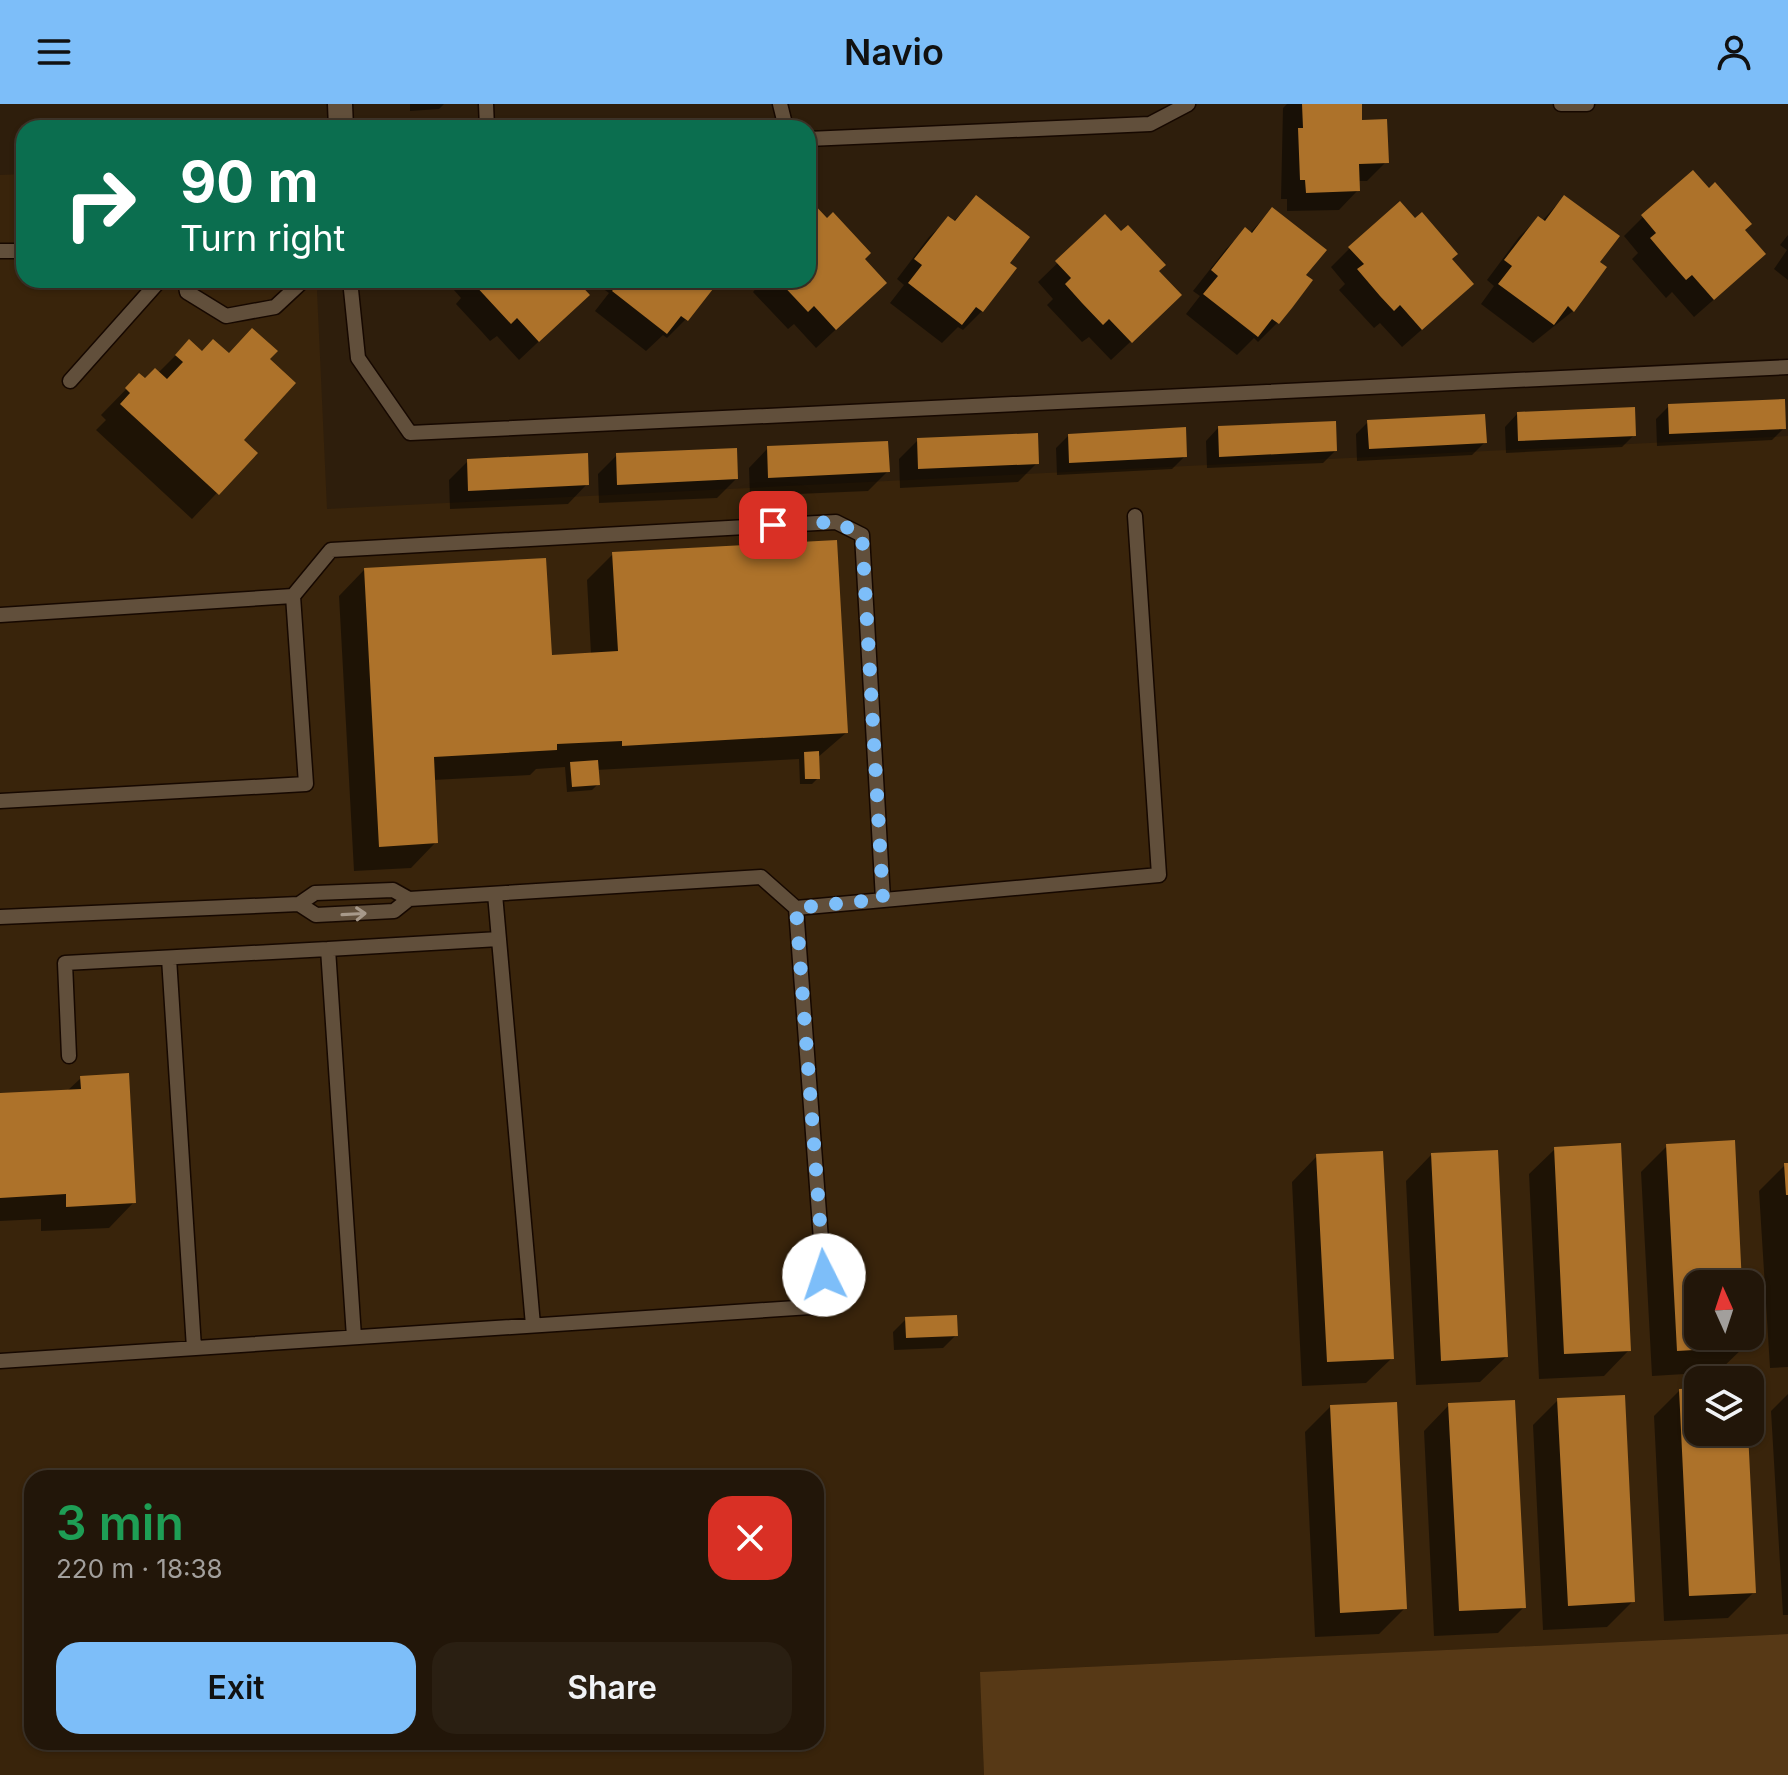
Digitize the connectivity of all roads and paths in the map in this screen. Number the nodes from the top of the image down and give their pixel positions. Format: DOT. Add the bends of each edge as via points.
graph roads {
  1 [pos="1188,104"];
  2 [pos="1561,104"];
  3 [pos="1587,104"];
  4 [pos="816,139"];
  5 [pos="153,288"];
  6 [pos="186,288"];
  7 [pos="295,288"];
  8 [pos="351,288"];
  9 [pos="1788,367"];
  10 [pos="70,381"];
  11 [pos="1135,516"];
  12 [pos="293,596"];
  13 [pos="0,615"];
  14 [pos="0,801"];
  15 [pos="495,894"];
  16 [pos="409,899"];
  17 [pos="883,899"];
  18 [pos="299,904"];
  19 [pos="796,908"];
  20 [pos="0,917"];
  21 [pos="499,939"];
  22 [pos="328,949"];
  23 [pos="169,958"];
  24 [pos="69,1056"];
  25 [pos="533,1325"];
  26 [pos="354,1337"];
  27 [pos="194,1348"];
  28 [pos="0,1361"];
  1 -- 4 [label="lane" via="1150,124"];
  2 -- 3 [label="lane"];
  5 -- 10 [label="lane"];
  6 -- 7 [label="lane" via="226,316 275,307"];
  8 -- 9 [label="lane" via="358,358 410,433"];
  11 -- 17 [label="lane" via="1159,875"];
  12 -- 13 [label="lane"];
  12 -- 14 [label="lane" via="306,784"];
  12 -- 17 [label="lane" via="331,550 836,522 862,535"];
  15 -- 16 [label="lane"];
  15 -- 19 [label="lane" via="761,877"];
  15 -- 21 [label="lane"];
  16 -- 18 [label="lane" via="393,890 315,893"];
  18 -- 16 [label="lane, one-way" via="316,915 394,911"];
  17 -- 19 [label="lane"];
  18 -- 20 [label="lane"];
  19 -- 25 [label="lane" via="826,1306"];
  21 -- 22 [label="lane"];
  21 -- 25 [label="lane"];
  22 -- 23 [label="lane"];
  22 -- 26 [label="lane"];
  23 -- 24 [label="lane" via="65,963"];
  23 -- 27 [label="lane"];
  25 -- 26 [label="lane"];
  26 -- 27 [label="lane"];
  27 -- 28 [label="lane"];
}
